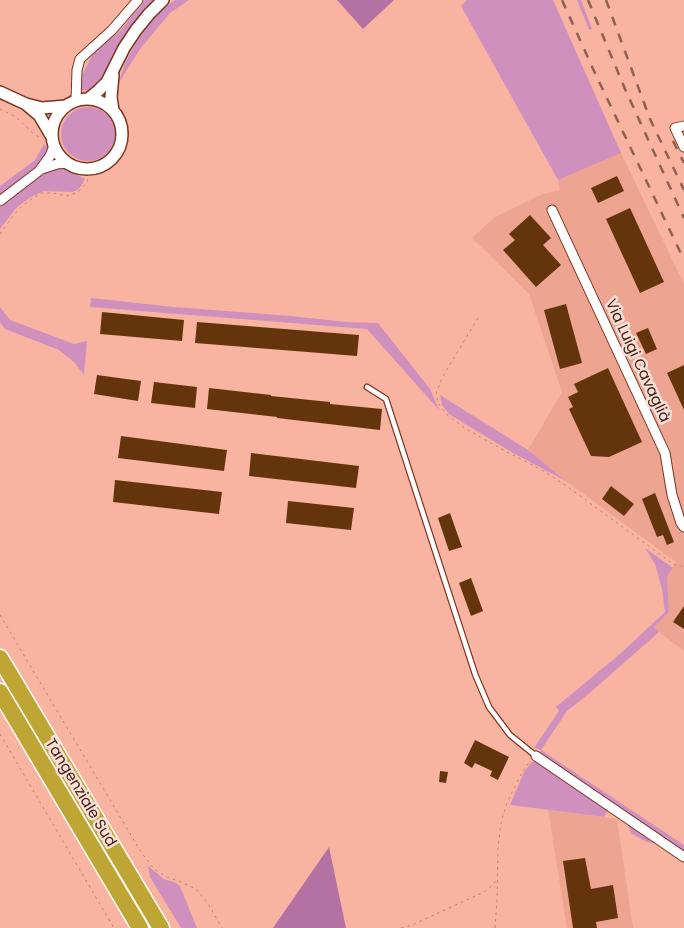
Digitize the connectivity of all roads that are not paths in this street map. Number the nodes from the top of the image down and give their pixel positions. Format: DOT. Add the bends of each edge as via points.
graph roads {
  1 [pos="138,0"];
  2 [pos="163,0"];
  3 [pos="115,68"];
  4 [pos="0,92"];
  5 [pos="88,99"];
  6 [pos="71,103"];
  7 [pos="26,104"];
  8 [pos="113,110"];
  9 [pos="684,126"];
  10 [pos="53,141"];
  11 [pos="684,147"];
  12 [pos="67,163"];
  13 [pos="39,170"];
  14 [pos="0,201"];
  15 [pos="552,210"];
  16 [pos="367,387"];
  17 [pos="684,527"];
  18 [pos="0,658"];
  19 [pos="0,692"];
  20 [pos="536,756"];
  21 [pos="684,856"];
  22 [pos="140,928"];
  23 [pos="161,928"];
  1 -- 6 [label="street" via="80,59"];
  2 -- 3 [label="street" via="136,30"];
  3 -- 5 [label="street"];
  3 -- 8 [label="street" via="111,97"];
  4 -- 7 [label="street"];
  5 -- 6 [label="street"];
  5 -- 8 [label="street" via="102,102"];
  6 -- 7 [label="street" via="42,108"];
  6 -- 10 [label="street" via="58,114 53,126"];
  7 -- 10 [label="street" via="39,115"];
  8 -- 12 [label="street" via="123,131 118,153 111,161 90,170 78,169"];
  9 -- 11 [label="street" via="675,128"];
  10 -- 12 [label="street" via="59,156"];
  10 -- 13 [label="street" via="50,156"];
  12 -- 13 [label="street"];
  13 -- 14 [label="street"];
  15 -- 17 [label="street, Via Luigi Cavaglià" via="665,453 672,495"];
  16 -- 20 [label="lane" via="386,399 475,674 489,707 510,735"];
  18 -- 23 [label="highway, Tangenziale Sud"];
  19 -- 22 [label="highway, Tangenziale Sud"];
  20 -- 21 [label="street"];
}
